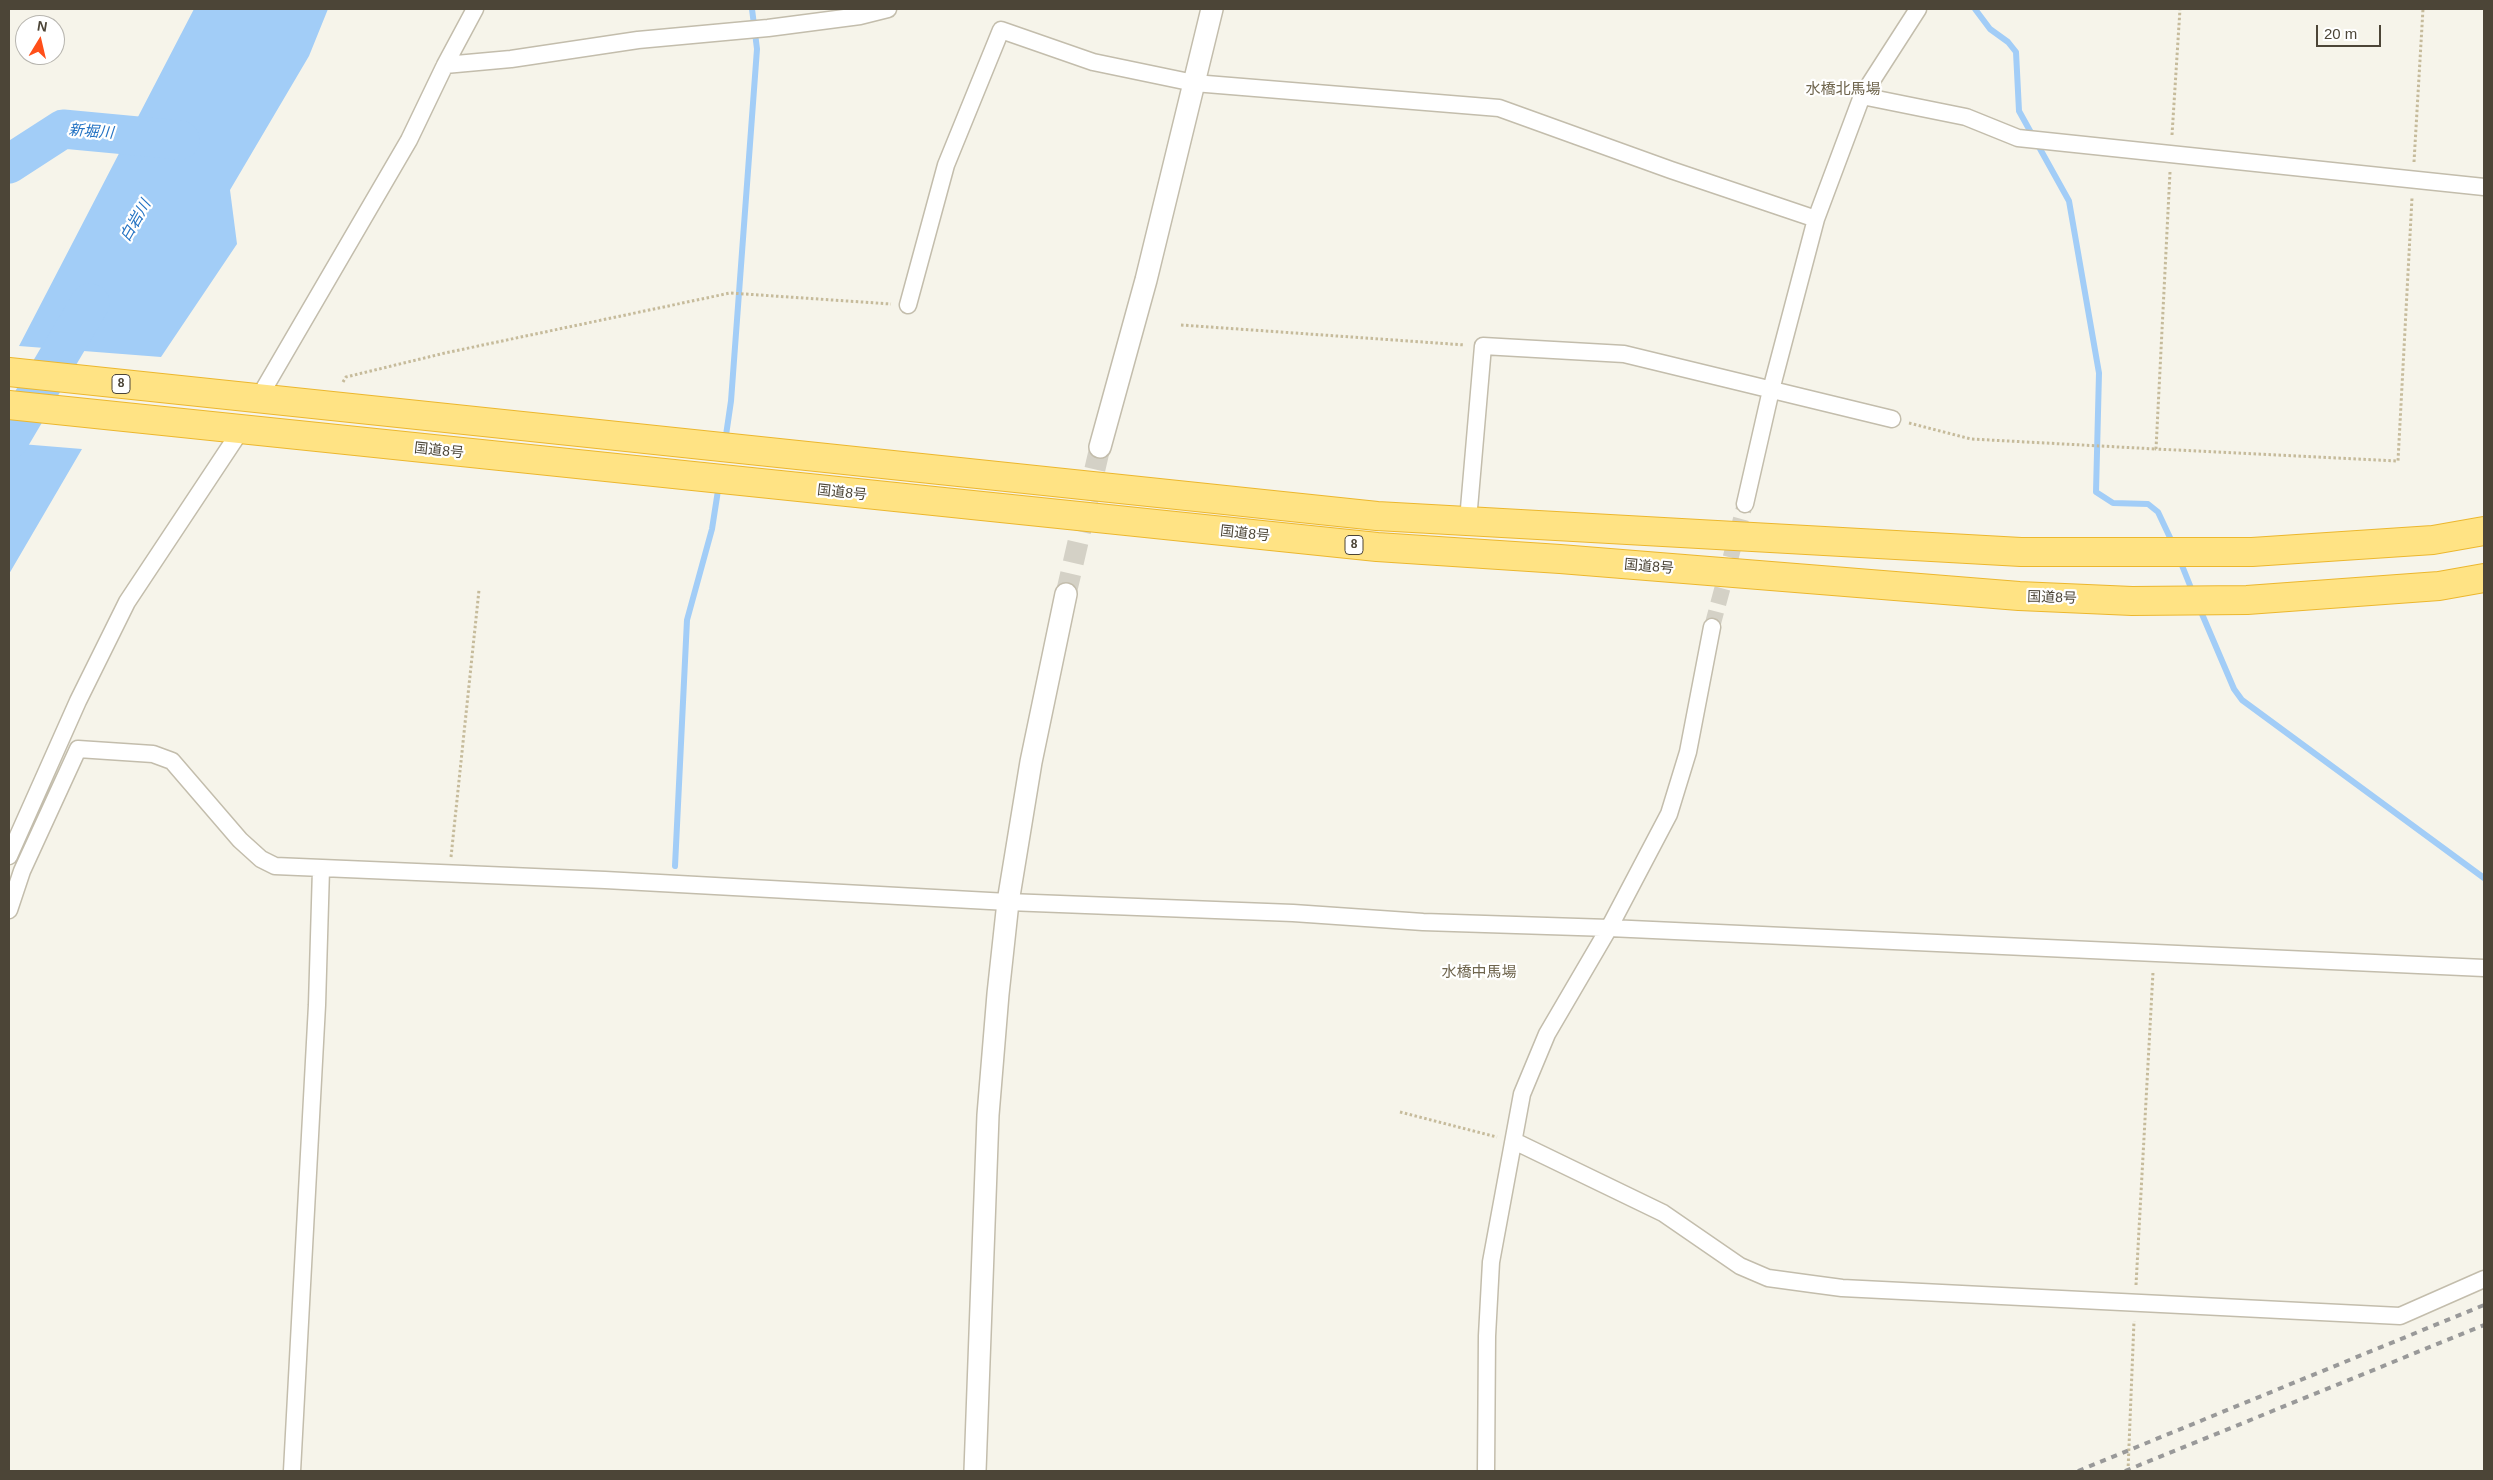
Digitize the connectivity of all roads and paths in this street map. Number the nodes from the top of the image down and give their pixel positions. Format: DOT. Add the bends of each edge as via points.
graph roads {
  1 [pos="475,9"];
  2 [pos="888,9"];
  3 [pos="1212,9"];
  4 [pos="1918,9"];
  5 [pos="2180,9"];
  6 [pos="2423,9"];
  7 [pos="444,64"];
  8 [pos="1194,83"];
  9 [pos="1862,96"];
  10 [pos="2170,154"];
  11 [pos="2413,179"];
  12 [pos="2484,187"];
  13 [pos="1816,219"];
  14 [pos="908,305"];
  15 [pos="1181,325"];
  16 [pos="1483,346"];
  17 [pos="9,372"];
  18 [pos="1771,390"];
  19 [pos="245,398"];
  20 [pos="9,405"];
  21 [pos="333,406"];
  22 [pos="1892,419"];
  23 [pos="234,429"];
  24 [pos="1100,447"];
  25 [pos="2156,449"];
  26 [pos="1745,504"];
  27 [pos="1468,520"];
  28 [pos="2484,530"];
  29 [pos="2484,578"];
  30 [pos="478,590"];
  31 [pos="1066,594"];
  32 [pos="1712,627"];
  33 [pos="9,856"];
  34 [pos="321,869"];
  35 [pos="449,875"];
  36 [pos="1008,902"];
  37 [pos="9,910"];
  38 [pos="1609,928"];
  39 [pos="2154,954"];
  40 [pos="2484,968"];
  41 [pos="1400,1112"];
  42 [pos="1514,1141"];
  43 [pos="2484,1279"];
  44 [pos="2135,1301"];
  45 [pos="292,1471"];
  46 [pos="975,1471"];
  47 [pos="1486,1471"];
  48 [pos="2128,1471"];
  1 -- 7 [label="street"];
  2 -- 7 [label="street" via="777,27"];
  3 -- 8 [label="street"];
  4 -- 9 [label="street"];
  5 -- 10 [label="path"];
  6 -- 11 [label="path"];
  7 -- 19 [label="street" via="409,140"];
  8 -- 13 [label="street" via="1499,108"];
  8 -- 14 [label="street" via="1094,62 1001,30 946,165"];
  8 -- 24 [label="street" via="1146,280"];
  9 -- 10 [label="street" via="1966,117 2018,138"];
  9 -- 13 [label="street"];
  10 -- 11 [label="street"];
  10 -- 25 [label="path"];
  11 -- 12 [label="street"];
  11 -- 25 [label="path" via="2398,461"];
  13 -- 18 [label="street"];
  14 -- 21 [label="path" via="730,293 346,377"];
  15 -- 16 [label="path"];
  16 -- 18 [label="street" via="1624,354"];
  16 -- 27 [label="street"];
  17 -- 19 [label="highway, 8"];
  18 -- 22 [label="street"];
  18 -- 26 [label="street"];
  19 -- 21 [label="highway, 8"];
  20 -- 23 [label="highway, 国道8号 / 8"];
  21 -- 27 [label="highway, 8" via="1377,516"];
  22 -- 25 [label="path" via="1971,439"];
  23 -- 29 [label="highway, 国道8号 / 8" via="1377,547 2019,596 2132,601 2247,600 2439,586"];
  23 -- 33 [label="street" via="127,602 78,701"];
  27 -- 28 [label="highway, 8" via="2021,552 2252,552 2434,540"];
  30 -- 35 [label="path"];
  31 -- 36 [label="street" via="1031,762"];
  32 -- 38 [label="street" via="1688,752 1670,814"];
  34 -- 35 [label="street"];
  34 -- 37 [label="street" via="275,866 261,859 240,840 172,761 152,754 78,749 22,871"];
  34 -- 45 [label="street" via="317,1005"];
  35 -- 36 [label="street" via="605,880"];
  36 -- 38 [label="street"];
  36 -- 46 [label="street" via="988,1115"];
  38 -- 39 [label="street"];
  38 -- 42 [label="street" via="1547,1034 1522,1094"];
  39 -- 40 [label="street"];
  39 -- 44 [label="path"];
  41 -- 42 [label="path"];
  42 -- 44 [label="street" via="1663,1213 1740,1266 1768,1278 1842,1288"];
  42 -- 47 [label="street" via="1491,1262"];
  43 -- 44 [label="street" via="2400,1316"];
  44 -- 48 [label="path"];
}
